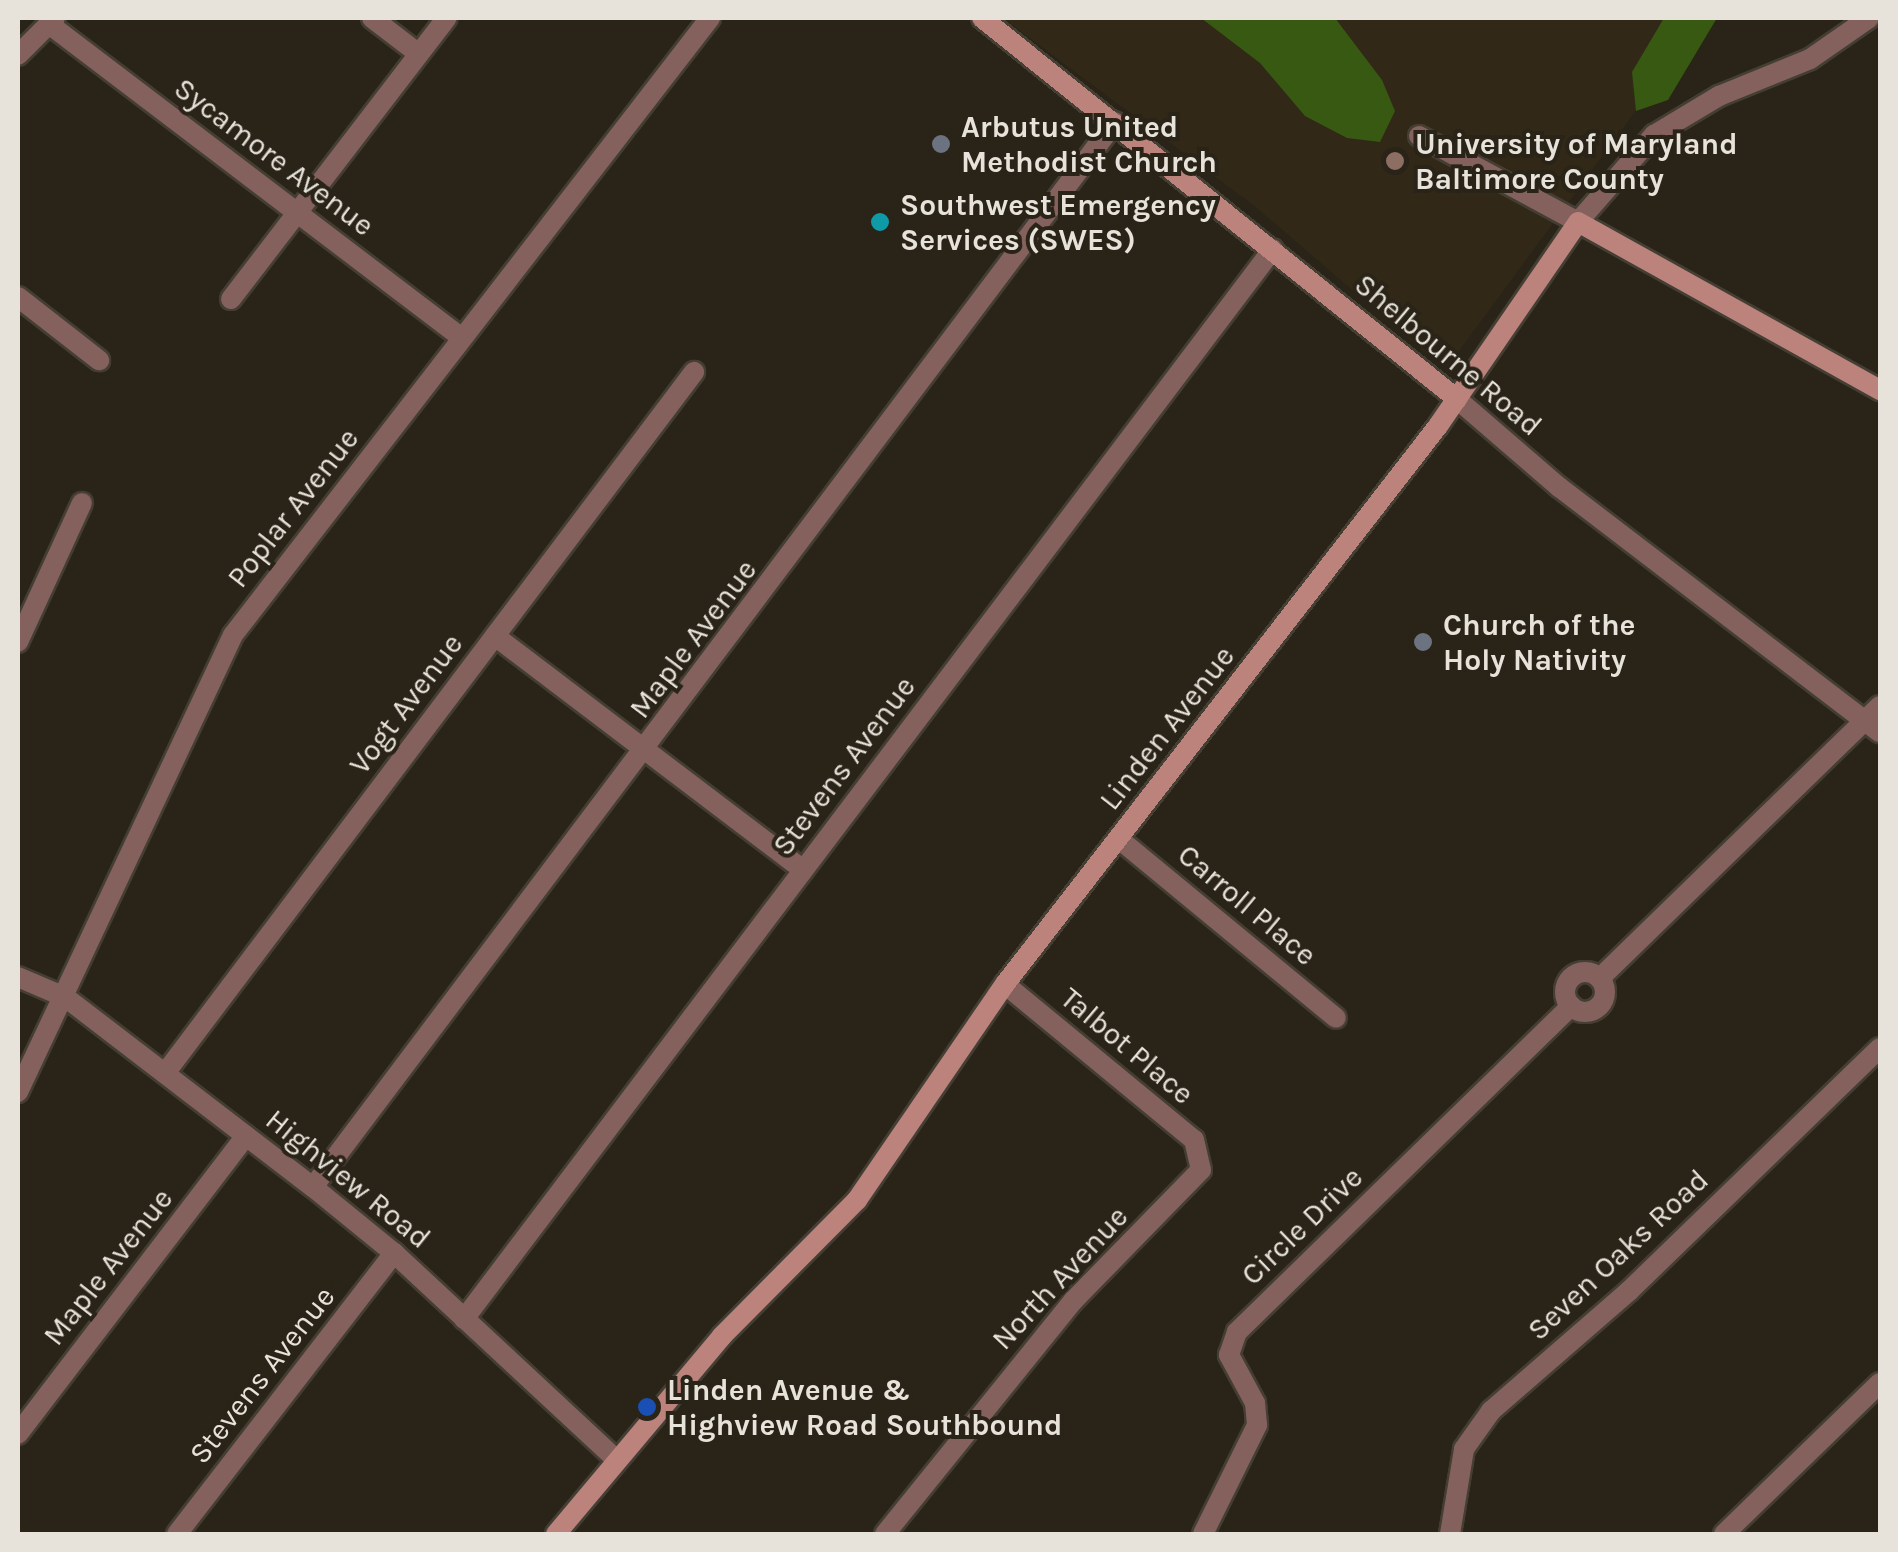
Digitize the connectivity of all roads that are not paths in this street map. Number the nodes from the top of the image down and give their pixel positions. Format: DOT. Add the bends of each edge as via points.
graph roads {
  1 [pos="372,18"];
  2 [pos="447,18"];
  3 [pos="710,18"];
  4 [pos="982,18"];
  5 [pos="1869,18"];
  6 [pos="52,21"];
  7 [pos="18,54"];
  8 [pos="419,54"];
  9 [pos="1115,122"];
  10 [pos="1420,136"];
  11 [pos="297,212"];
  12 [pos="1578,222"];
  13 [pos="1273,249"];
  14 [pos="18,298"];
  15 [pos="231,299"];
  16 [pos="462,338"];
  17 [pos="99,360"];
  18 [pos="694,372"];
  19 [pos="1880,390"];
  20 [pos="1457,398"];
  21 [pos="82,503"];
  22 [pos="495,636"];
  23 [pos="18,642"];
  24 [pos="1876,719"];
  25 [pos="646,751"];
  26 [pos="1119,839"];
  27 [pos="803,870"];
  28 [pos="18,978"];
  29 [pos="1005,984"];
  30 [pos="65,997"];
  31 [pos="1336,1018"];
  32 [pos="1880,1048"];
  33 [pos="166,1072"];
  34 [pos="18,1092"];
  35 [pos="246,1136"];
  36 [pos="1202,1159"];
  37 [pos="313,1187"];
  38 [pos="394,1252"];
  39 [pos="464,1319"];
  40 [pos="1880,1383"];
  41 [pos="18,1434"];
  42 [pos="617,1460"];
  43 [pos="177,1534"];
  44 [pos="556,1534"];
  45 [pos="885,1534"];
  46 [pos="1203,1534"];
  47 [pos="1450,1534"];
  48 [pos="1724,1534"];
  1 -- 8 [label="street"];
  2 -- 8 [label="street"];
  3 -- 16 [label="street, Poplar Avenue"];
  4 -- 9 [label="street, Shelbourne Road"];
  5 -- 12 [label="street, Linden Avenue" via="1810,59 1668,125 1624,162"];
  6 -- 7 [label="street"];
  6 -- 11 [label="street, Sycamore Avenue"];
  8 -- 11 [label="street"];
  9 -- 13 [label="street, Shelbourne Road"];
  9 -- 25 [label="street, Maple Avenue"];
  10 -- 12 [label="street"];
  11 -- 15 [label="street"];
  11 -- 16 [label="street, Sycamore Avenue"];
  12 -- 19 [label="street"];
  12 -- 20 [label="street, Linden Avenue"];
  13 -- 20 [label="street, Shelbourne Road"];
  13 -- 27 [label="street, Stevens Avenue"];
  14 -- 17 [label="street"];
  16 -- 30 [label="street, Poplar Avenue" via="233,634"];
  18 -- 22 [label="street, Vogt Avenue"];
  20 -- 24 [label="street, Shelbourne Road" via="1559,487"];
  20 -- 26 [label="street, Linden Avenue"];
  21 -- 23 [label="street"];
  22 -- 25 [label="street"];
  22 -- 33 [label="street, Vogt Avenue"];
  24 -- 46 [label="street, Circle Drive" via="1600,978 1575,974 1565,989 1570,1006 1237,1332 1229,1355 1258,1424"];
  25 -- 27 [label="street"];
  25 -- 37 [label="street, Maple Avenue"];
  26 -- 29 [label="street, Linden Avenue"];
  26 -- 31 [label="street, Carroll Place"];
  27 -- 39 [label="street, Stevens Avenue"];
  28 -- 30 [label="street, Highview Road"];
  29 -- 36 [label="street, Talbot Place" via="1194,1140"];
  29 -- 42 [label="street, Linden Avenue" via="838,1224 722,1336"];
  30 -- 33 [label="street, Highview Road"];
  30 -- 34 [label="street, Poplar Avenue"];
  32 -- 47 [label="street, Seven Oaks Road" via="1604,1314 1491,1411 1464,1449"];
  33 -- 35 [label="street, Highview Road"];
  35 -- 37 [label="street, Highview Road"];
  35 -- 41 [label="street, Maple Avenue"];
  36 -- 45 [label="street, North Avenue" via="1196,1180 1073,1301"];
  37 -- 38 [label="street, Highview Road"];
  38 -- 39 [label="street, Highview Road"];
  38 -- 43 [label="street, Stevens Avenue"];
  39 -- 42 [label="street, Highview Road"];
  40 -- 48 [label="street"];
  42 -- 44 [label="street, Linden Avenue"];
}
